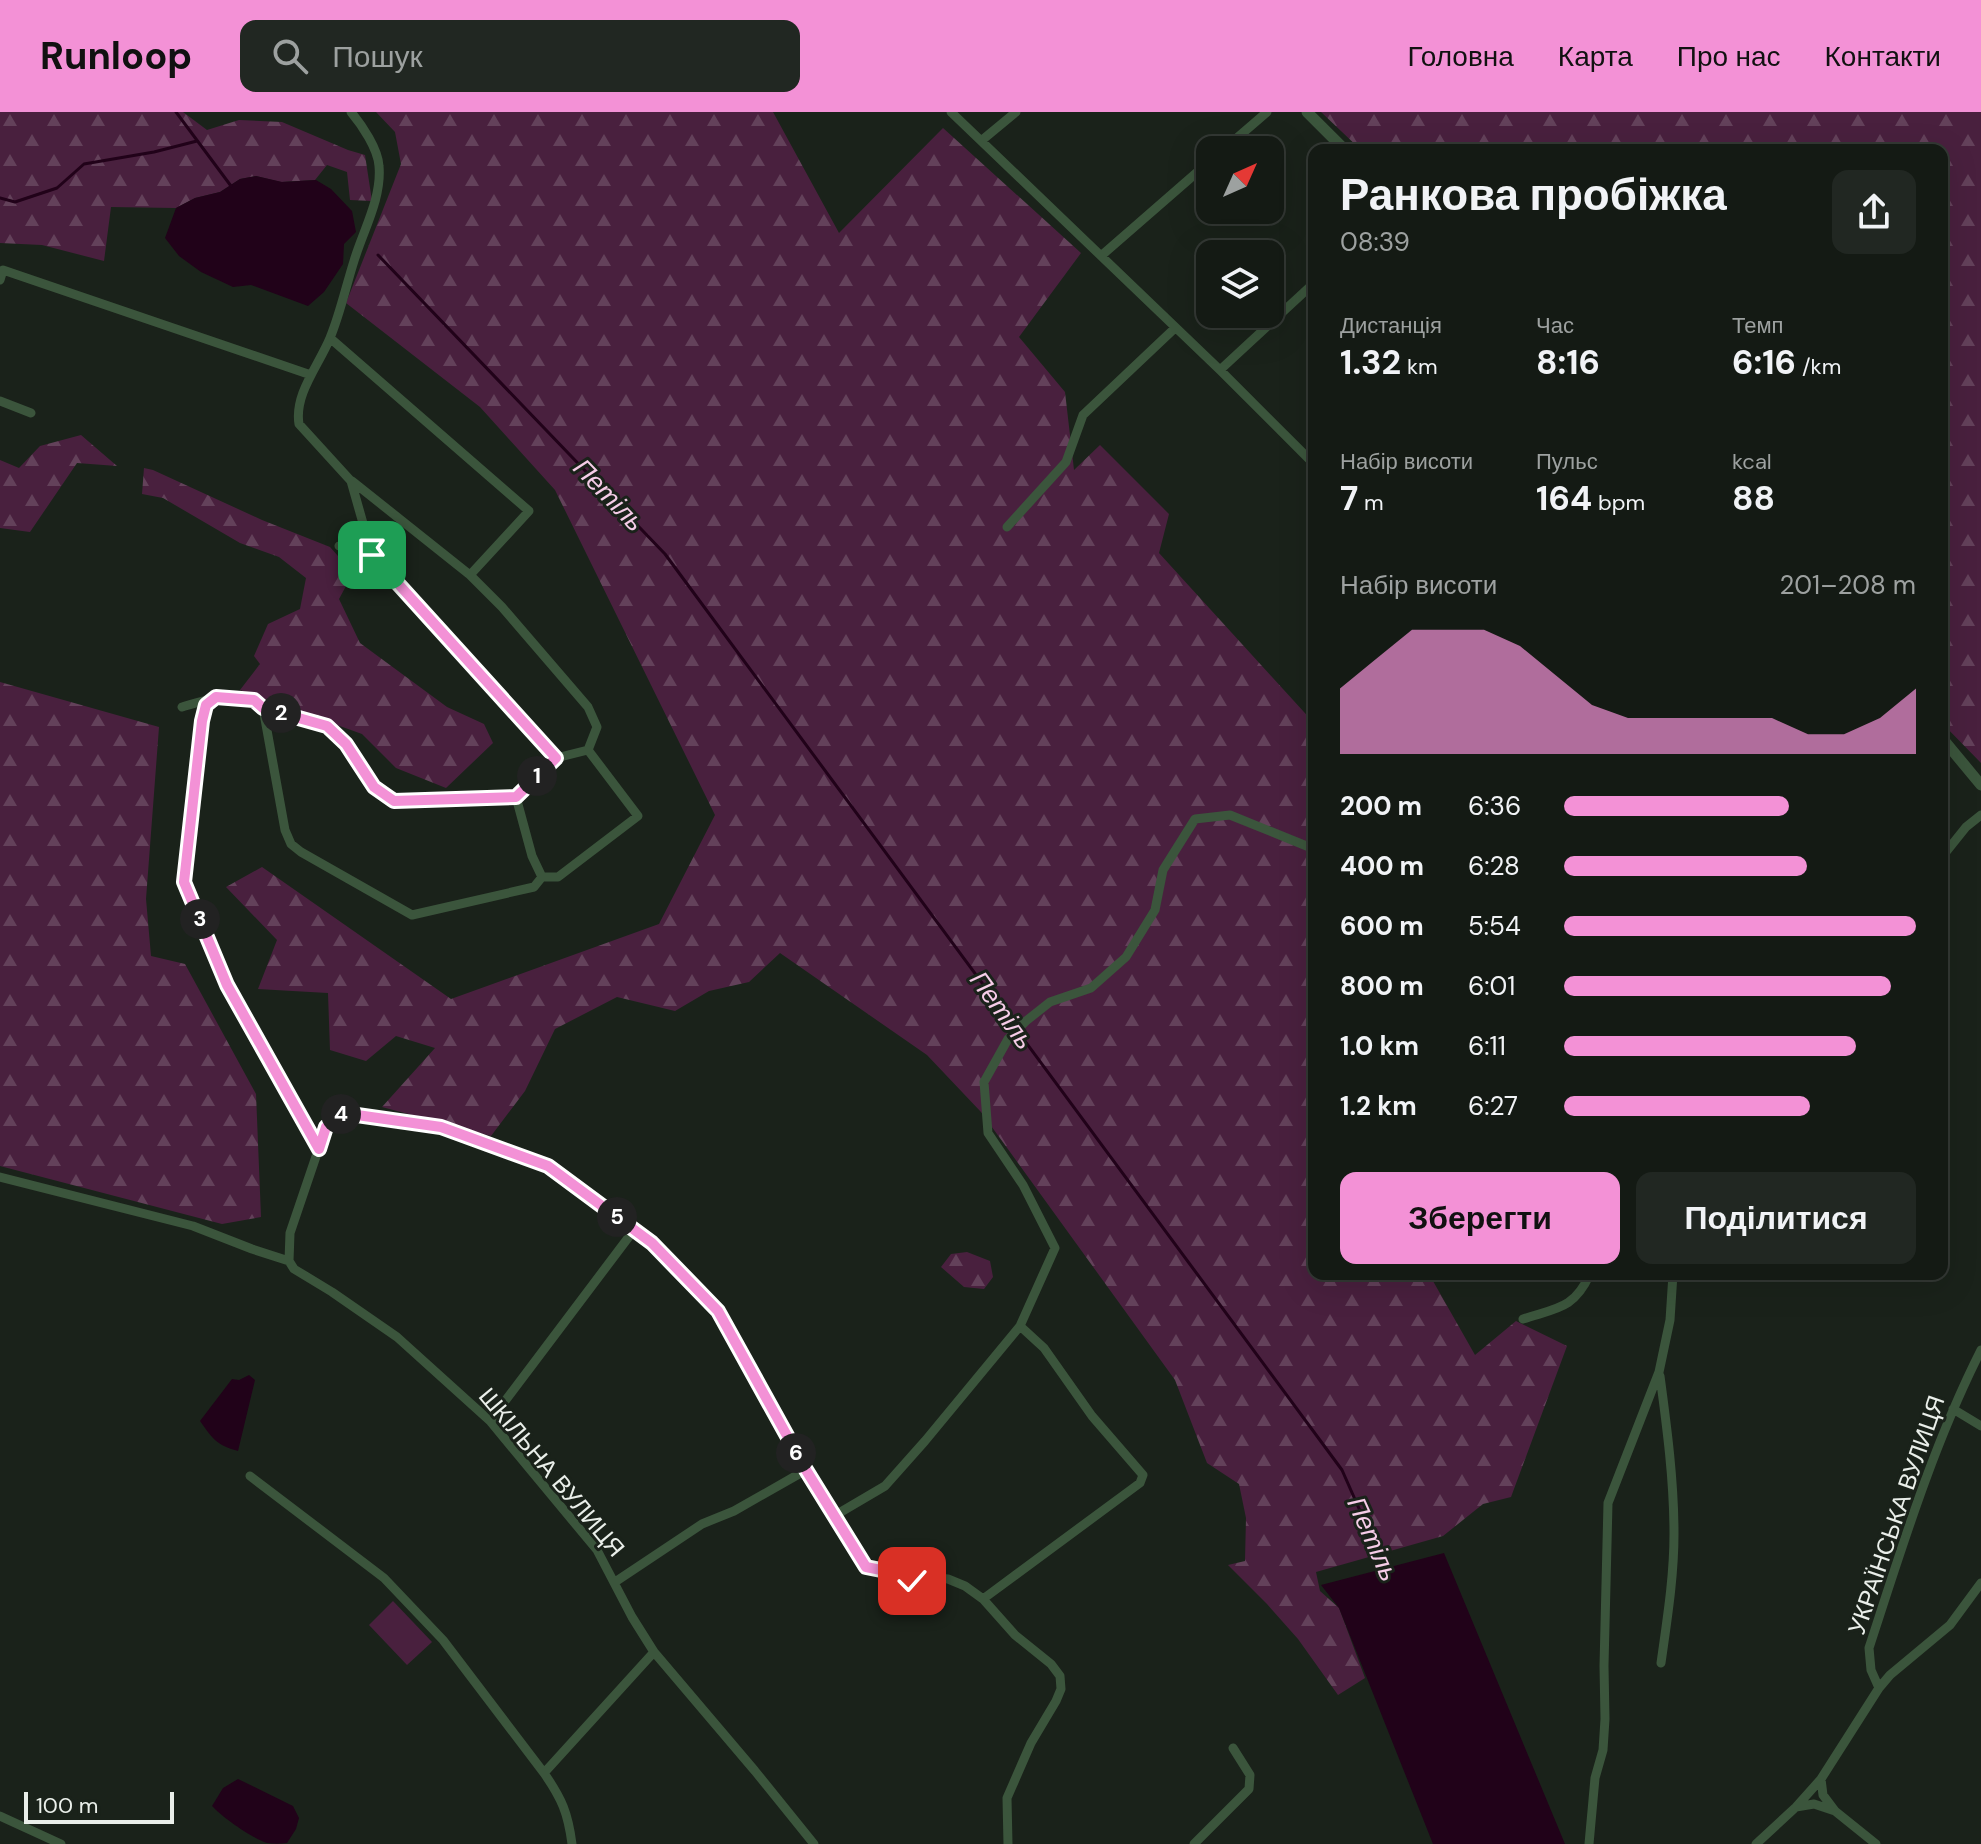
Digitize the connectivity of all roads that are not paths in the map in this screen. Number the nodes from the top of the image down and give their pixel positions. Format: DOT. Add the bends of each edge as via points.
graph roads {
  1 [pos="351,112"];
  2 [pos="951,112"];
  3 [pos="1016,112"];
  4 [pos="1267,112"];
  5 [pos="1307,112"];
  6 [pos="1239,136"];
  7 [pos="981,141"];
  8 [pos="1339,144"];
  9 [pos="1196,173"];
  10 [pos="1101,256"];
  11 [pos="0,280"];
  12 [pos="1308,289"];
  13 [pos="1175,328"];
  14 [pos="330,338"];
  15 [pos="1220,370"];
  16 [pos="311,375"];
  17 [pos="0,401"];
  18 [pos="31,413"];
  19 [pos="1308,458"];
  20 [pos="351,481"];
  21 [pos="1007,527"];
  22 [pos="339,546"];
  23 [pos="372,555"];
  24 [pos="470,575"];
  25 [pos="216,697"];
  26 [pos="182,707"];
  27 [pos="263,708"];
  28 [pos="1948,745"];
  29 [pos="588,750"];
  30 [pos="556,758"];
  31 [pos="1981,785"];
  32 [pos="516,797"];
  33 [pos="1981,815"];
  34 [pos="1308,847"];
  35 [pos="1948,850"];
  36 [pos="542,877"];
  37 [pos="319,1149"];
  38 [pos="0,1177"];
  39 [pos="634,1230"];
  40 [pos="289,1261"];
  41 [pos="1587,1280"];
  42 [pos="1673,1280"];
  43 [pos="1523,1319"];
  44 [pos="1020,1326"];
  45 [pos="1981,1350"];
  46 [pos="1659,1372"];
  47 [pos="1953,1409"];
  48 [pos="490,1421"];
  49 [pos="1981,1426"];
  50 [pos="806,1470"];
  51 [pos="250,1476"];
  52 [pos="834,1516"];
  53 [pos="615,1582"];
  54 [pos="1981,1583"];
  55 [pos="983,1599"];
  56 [pos="654,1652"];
  57 [pos="1661,1663"];
  58 [pos="1879,1688"];
  59 [pos="1233,1748"];
  60 [pos="544,1773"];
  61 [pos="1821,1779"];
  62 [pos="1796,1807"];
  63 [pos="1835,1811"];
  64 [pos="0,1816"];
  65 [pos="61,1844"];
  66 [pos="572,1844"];
  67 [pos="814,1844"];
  68 [pos="1008,1844"];
  69 [pos="1194,1844"];
  70 [pos="1589,1844"];
  71 [pos="1756,1844"];
  72 [pos="1876,1844"];
  1 -- 14 [label="street" via="363,126 380,170 373,212"];
  2 -- 7 [label="street"];
  3 -- 7 [label="street"];
  4 -- 6 [label="street"];
  5 -- 8 [label="street"];
  7 -- 10 [label="street"];
  9 -- 10 [label="street"];
  10 -- 13 [label="street"];
  11 -- 16 [label="street" via="3,270"];
  12 -- 15 [label="street"];
  13 -- 15 [label="street"];
  13 -- 21 [label="street" via="1083,415 1066,462"];
  14 -- 16 [label="street"];
  14 -- 24 [label="street" via="529,511"];
  15 -- 19 [label="street"];
  16 -- 20 [label="street" via="297,412 299,424"];
  17 -- 18 [label="street"];
  20 -- 23 [label="street"];
  20 -- 24 [label="street"];
  22 -- 23 [label="street"];
  23 -- 30 [label="street"];
  24 -- 29 [label="street" via="588,707 597,727"];
  25 -- 26 [label="street"];
  25 -- 27 [label="street" via="254,700"];
  25 -- 37 [label="street" via="206,705 202,721 184,882 227,985"];
  27 -- 32 [label="street" via="327,726 346,744 374,787 394,801"];
  27 -- 36 [label="street" via="285,830 301,852 412,915 534,887"];
  28 -- 31 [label="street"];
  29 -- 30 [label="street"];
  29 -- 36 [label="street" via="638,816 558,877"];
  30 -- 32 [label="street"];
  32 -- 36 [label="street"];
  33 -- 35 [label="street"];
  34 -- 44 [label="street" via="1230,815 1195,819 1163,870 1155,910 1126,957 1091,988 1050,1002 1008,1039 984,1082 988,1133 1023,1185 1055,1248"];
  37 -- 39 [label="street" via="326,1127 343,1113 441,1127 548,1166"];
  37 -- 40 [label="street" via="290,1233"];
  38 -- 40 [label="street, ШКІЛЬНА ВУЛИЦЯ" via="193,1226"];
  39 -- 48 [label="street"];
  39 -- 50 [label="street" via="718,1311"];
  40 -- 48 [label="street, ШКІЛЬНА ВУЛИЦЯ" via="397,1337"];
  41 -- 43 [label="street" via="1569,1305"];
  42 -- 46 [label="street"];
  44 -- 52 [label="street" via="885,1486"];
  44 -- 55 [label="street" via="1044,1348 1143,1475 1140,1483"];
  45 -- 47 [label="street, УКРАЇНСЬКА ВУЛИЦЯ"];
  46 -- 57 [label="street" via="1674,1536"];
  46 -- 70 [label="street" via="1608,1503 1605,1719"];
  47 -- 49 [label="street"];
  47 -- 58 [label="street, УКРАЇНСЬКА ВУЛИЦЯ" via="1869,1648"];
  48 -- 53 [label="street, ШКІЛЬНА ВУЛИЦЯ" via="597,1550"];
  50 -- 52 [label="street"];
  50 -- 53 [label="street" via="702,1524"];
  51 -- 60 [label="street" via="384,1578 443,1640"];
  52 -- 55 [label="street" via="866,1567 912,1581 948,1579"];
  53 -- 56 [label="street, ШКІЛЬНА ВУЛИЦЯ"];
  54 -- 58 [label="street" via="1950,1625"];
  55 -- 68 [label="street" via="1060,1676 1056,1701 1007,1798"];
  56 -- 60 [label="street"];
  56 -- 67 [label="street, ШКІЛЬНА ВУЛИЦЯ"];
  58 -- 61 [label="street"];
  59 -- 69 [label="street" via="1250,1775 1249,1789"];
  60 -- 66 [label="street" via="569,1819"];
  61 -- 62 [label="street"];
  61 -- 63 [label="street" via="1823,1795"];
  62 -- 63 [label="street" via="1814,1804"];
  62 -- 71 [label="street"];
  63 -- 72 [label="street"];
  64 -- 65 [label="street"];
}
